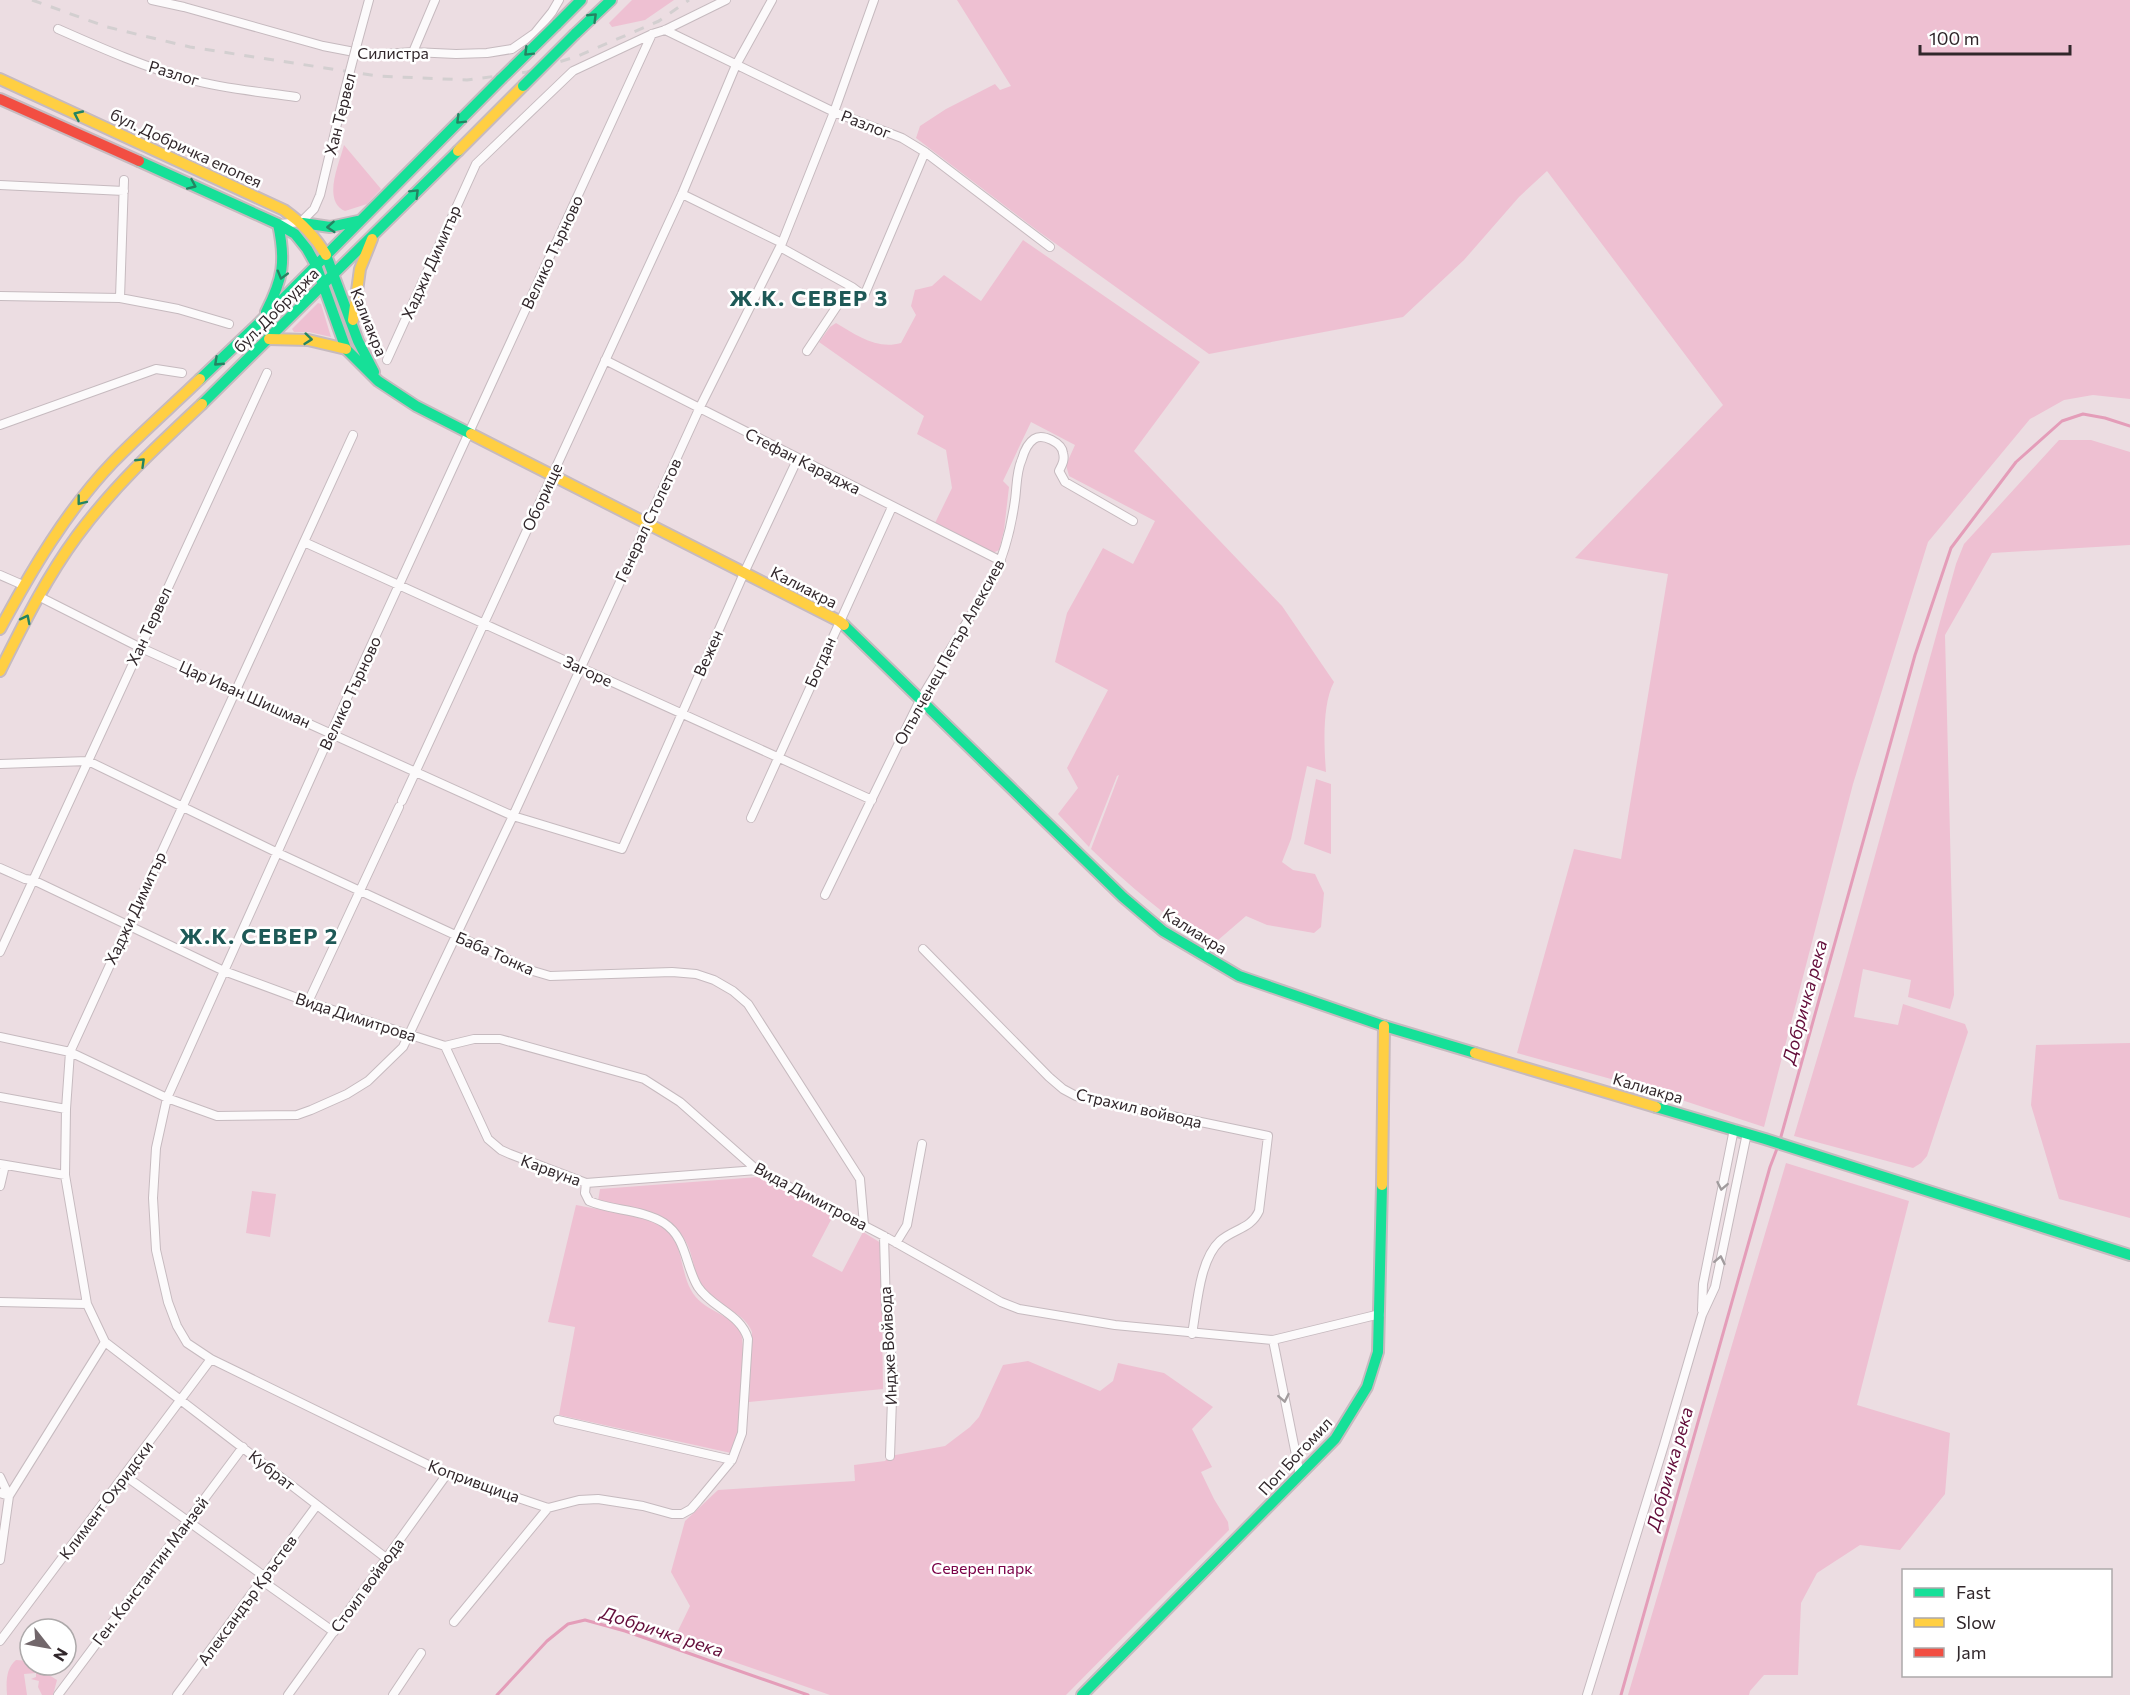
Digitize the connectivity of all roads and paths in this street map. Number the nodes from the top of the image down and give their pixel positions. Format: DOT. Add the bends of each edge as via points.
graph roads {
  1 [pos="152,0"];
  2 [pos="369,0"];
  3 [pos="435,0"];
  4 [pos="559,0"];
  5 [pos="581,0"];
  6 [pos="610,0"];
  7 [pos="726,0"];
  8 [pos="772,0"];
  9 [pos="874,0"];
  10 [pos="184,4"];
  11 [pos="58,29"];
  12 [pos="665,30"];
  13 [pos="652,34"];
  14 [pos="413,52"];
  15 [pos="736,65"];
  16 [pos="0,79"];
  17 [pos="296,97"];
  18 [pos="0,99"];
  19 [pos="834,112"];
  20 [pos="438,142"];
  21 [pos="925,152"];
  22 [pos="451,157"];
  23 [pos="124,180"];
  24 [pos="0,185"];
  25 [pos="124,191"];
  26 [pos="682,194"];
  27 [pos="361,220"];
  28 [pos="301,222"];
  29 [pos="278,224"];
  30 [pos="374,234"];
  31 [pos="781,245"];
  32 [pos="1050,247"];
  33 [pos="326,255"];
  34 [pos="316,265"];
  35 [pos="334,273"];
  36 [pos="324,284"];
  37 [pos="852,287"];
  38 [pos="0,296"];
  39 [pos="120,298"];
  40 [pos="260,322"];
  41 [pos="229,324"];
  42 [pos="352,326"];
  43 [pos="269,339"];
  44 [pos="346,349"];
  45 [pos="807,351"];
  46 [pos="387,360"];
  47 [pos="605,360"];
  48 [pos="182,373"];
  49 [pos="267,373"];
  50 [pos="378,381"];
  51 [pos="700,407"];
  52 [pos="0,425"];
  53 [pos="469,433"];
  54 [pos="353,435"];
  55 [pos="798,458"];
  56 [pos="552,476"];
  57 [pos="892,507"];
  58 [pos="1133,521"];
  59 [pos="646,523"];
  60 [pos="304,542"];
  61 [pos="1001,561"];
  62 [pos="744,573"];
  63 [pos="0,575"];
  64 [pos="23,585"];
  65 [pos="399,585"];
  66 [pos="38,597"];
  67 [pos="839,621"];
  68 [pos="484,623"];
  69 [pos="0,629"];
  70 [pos="139,647"];
  71 [pos="580,668"];
  72 [pos="0,671"];
  73 [pos="235,691"];
  74 [pos="920,700"];
  75 [pos="681,713"];
  76 [pos="331,733"];
  77 [pos="778,757"];
  78 [pos="88,761"];
  79 [pos="0,764"];
  80 [pos="416,771"];
  81 [pos="872,800"];
  82 [pos="182,806"];
  83 [pos="513,816"];
  84 [pos="751,818"];
  85 [pos="622,849"];
  86 [pos="278,853"];
  87 [pos="0,868"];
  88 [pos="33,880"];
  89 [pos="360,891"];
  90 [pos="825,895"];
  91 [pos="127,925"];
  92 [pos="457,935"];
  93 [pos="923,950"];
  94 [pos="0,951"];
  95 [pos="224,971"];
  96 [pos="308,1002"];
  97 [pos="1384,1026"];
  98 [pos="410,1035"];
  99 [pos="0,1037"];
  100 [pos="445,1046"];
  101 [pos="70,1052"];
  102 [pos="0,1097"];
  103 [pos="167,1098"];
  104 [pos="66,1109"];
  105 [pos="1734,1129"];
  106 [pos="1747,1133"];
  107 [pos="922,1144"];
  108 [pos="2,1164"];
  109 [pos="758,1170"];
  110 [pos="65,1175"];
  111 [pos="586,1183"];
  112 [pos="0,1186"];
  113 [pos="864,1225"];
  114 [pos="884,1236"];
  115 [pos="896,1243"];
  116 [pos="2130,1256"];
  117 [pos="0,1302"];
  118 [pos="87,1304"];
  119 [pos="1380,1314"];
  120 [pos="1702,1315"];
  121 [pos="1192,1334"];
  122 [pos="1273,1340"];
  123 [pos="105,1342"];
  124 [pos="212,1359"];
  125 [pos="158,1382"];
  126 [pos="180,1399"];
  127 [pos="558,1420"];
  128 [pos="243,1448"];
  129 [pos="890,1456"];
  130 [pos="732,1461"];
  131 [pos="447,1474"];
  132 [pos="1300,1474"];
  133 [pos="124,1475"];
  134 [pos="0,1477"];
  135 [pos="0,1493"];
  136 [pos="9,1496"];
  137 [pos="317,1505"];
  138 [pos="548,1508"];
  139 [pos="188,1522"];
  140 [pos="386,1558"];
  141 [pos="0,1560"];
  142 [pos="263,1578"];
  143 [pos="454,1622"];
  144 [pos="3,1630"];
  145 [pos="334,1632"];
  146 [pos="0,1641"];
  147 [pos="421,1653"];
  148 [pos="58,1695"];
  149 [pos="177,1695"];
  150 [pos="289,1695"];
  151 [pos="393,1695"];
  152 [pos="1082,1695"];
  153 [pos="1587,1695"];
  1 -- 10 [label="street, Силистра"];
  2 -- 28 [label="street, Хан Тервел, bridge" via="320,195 314,209"];
  3 -- 14 [label="street"];
  4 -- 14 [label="street, Силистра" via="535,33 512,50"];
  5 -- 20 [label="street, бул. Добруджа, one-way, bridge"];
  22 -- 6 [label="street, бул. Добруджа, one-way, bridge"];
  7 -- 12 [label="street"];
  8 -- 15 [label="street, Оборище"];
  9 -- 19 [label="street, Генерал Столетов"];
  10 -- 14 [label="street, Силистра" via="346,52 370,56"];
  11 -- 17 [label="street, Разлог" via="190,80"];
  12 -- 13 [label="street"];
  12 -- 15 [label="street, Разлог"];
  13 -- 46 [label="street, Хаджи Димитър" via="573,71 476,164"];
  13 -- 53 [label="street, Велико Търново"];
  15 -- 19 [label="street, Разлог"];
  15 -- 26 [label="street, Оборище"];
  28 -- 16 [label="street, бул. Добричка епопея, one-way" via="284,210"];
  18 -- 29 [label="street, бул. Добричка епопея, one-way"];
  19 -- 21 [label="street, Разлог" via="902,138"];
  19 -- 31 [label="street, Генерал Столетов"];
  20 -- 22 [label="street"];
  20 -- 27 [label="street, бул. Добруджа"];
  21 -- 32 [label="street, Разлог"];
  21 -- 37 [label="street" via="864,296"];
  30 -- 22 [label="street, бул. Добруджа, one-way"];
  23 -- 25 [label="street"];
  24 -- 25 [label="street"];
  25 -- 39 [label="street"];
  26 -- 31 [label="street"];
  26 -- 47 [label="street, Оборище"];
  27 -- 28 [label="street, one-way" via="323,228"];
  27 -- 33 [label="street, бул. Добруджа"];
  28 -- 29 [label="street"];
  28 -- 33 [label="street, бул. Добричка епопея"];
  29 -- 34 [label="street, бул. Добричка епопея" via="295,234"];
  29 -- 40 [label="street, one-way" via="284,269"];
  30 -- 35 [label="street, бул. Добруджа"];
  30 -- 42 [label="street" via="360,269"];
  31 -- 37 [label="street"];
  31 -- 51 [label="street, Генерал Столетов"];
  33 -- 34 [label="street, бул. Добруджа"];
  33 -- 35 [label="street, бул. Добричка епопея"];
  34 -- 36 [label="street, бул. Добричка епопея"];
  34 -- 40 [label="street, бул. Добруджа"];
  35 -- 36 [label="street, бул. Добруджа"];
  35 -- 42 [label="street, Калиакра"];
  36 -- 43 [label="street, бул. Добруджа"];
  36 -- 44 [label="street, Калиакра"];
  37 -- 45 [label="street"];
  38 -- 39 [label="street"];
  39 -- 41 [label="street"];
  40 -- 64 [label="street, бул. Добруджа, one-way" via="112,463 61,526"];
  42 -- 50 [label="street, Калиакра"];
  43 -- 44 [label="street, one-way" via="309,338"];
  66 -- 43 [label="street, бул. Добруджа, one-way" via="76,537 125,477"];
  44 -- 50 [label="street, Калиакра"];
  47 -- 51 [label="street, Стефан Караджа"];
  47 -- 56 [label="street, Оборище"];
  48 -- 52 [label="street" via="156,369"];
  49 -- 70 [label="street, Хан Тервел"];
  50 -- 53 [label="street, Калиакра"];
  51 -- 55 [label="street, Стефан Караджа"];
  51 -- 59 [label="street, Генерал Столетов"];
  53 -- 56 [label="street, Калиакра"];
  53 -- 65 [label="street, Велико Търново"];
  54 -- 60 [label="street, Хаджи Димитър"];
  55 -- 57 [label="street, Стефан Караджа"];
  55 -- 62 [label="street, Вежен"];
  56 -- 59 [label="street, Калиакра"];
  56 -- 68 [label="street, Оборище"];
  57 -- 61 [label="street, Стефан Караджа"];
  57 -- 67 [label="street, Богдан"];
  58 -- 61 [label="street, Опълченец Петър Алексиев" via="1065,482 1059,471 1063,450 1059,444 1037,437 1021,460"];
  59 -- 62 [label="street, Калиакра"];
  59 -- 71 [label="street, Генерал Столетов"];
  60 -- 65 [label="street, Загоре"];
  60 -- 73 [label="street, Хаджи Димитър"];
  61 -- 74 [label="street, Опълченец Петър Алексиев"];
  62 -- 67 [label="street, Калиакра"];
  62 -- 75 [label="street, Вежен"];
  63 -- 64 [label="street"];
  64 -- 69 [label="street, бул. Добруджа"];
  65 -- 68 [label="street, Загоре"];
  65 -- 76 [label="street, Велико Търново"];
  66 -- 70 [label="street, Цар Иван Шишман"];
  72 -- 66 [label="street, бул. Добруджа, one-way"];
  67 -- 74 [label="street, Калиакра"];
  67 -- 77 [label="street, Богдан"];
  68 -- 71 [label="street, Загоре"];
  68 -- 80 [label="street, Оборище"];
  70 -- 73 [label="street, Цар Иван Шишман"];
  70 -- 78 [label="street, Хан Тервел"];
  71 -- 75 [label="street, Загоре"];
  71 -- 83 [label="street, Генерал Столетов"];
  73 -- 76 [label="street, Цар Иван Шишман"];
  73 -- 82 [label="street, Хаджи Димитър"];
  74 -- 81 [label="street, Опълченец Петър Алексиев"];
  74 -- 97 [label="street, Калиакра" via="1063,841 1163,931 1239,976"];
  75 -- 77 [label="street, Загоре"];
  75 -- 85 [label="street, Вежен"];
  76 -- 80 [label="street, Цар Иван Шишман"];
  76 -- 86 [label="street, Велико Търново"];
  77 -- 81 [label="street, Загоре"];
  77 -- 84 [label="street, Богдан"];
  78 -- 79 [label="street"];
  78 -- 82 [label="street, Баба Тонка"];
  78 -- 88 [label="street, Хан Тервел"];
  80 -- 83 [label="street, Цар Иван Шишман"];
  80 -- 89 [label="street, Оборище"];
  81 -- 90 [label="street, Опълченец Петър Алексиев"];
  82 -- 86 [label="street, Баба Тонка"];
  82 -- 91 [label="street, Хаджи Димитър"];
  83 -- 85 [label="street, Цар Иван Шишман"];
  83 -- 92 [label="street, Генерал Столетов"];
  86 -- 89 [label="street, Баба Тонка"];
  86 -- 95 [label="street, Велико Търново"];
  87 -- 88 [label="street"];
  88 -- 91 [label="street, Вида Димитрова"];
  88 -- 94 [label="street, Хан Тервел"];
  89 -- 92 [label="street, Баба Тонка"];
  89 -- 96 [label="street, Оборище"];
  91 -- 95 [label="street, Вида Димитрова"];
  91 -- 101 [label="street, Хаджи Димитър"];
  92 -- 98 [label="street, Генерал Столетов"];
  92 -- 113 [label="street, Баба Тонка" via="550,976 672,972 696,974 733,991 748,1004 860,1179"];
  93 -- 121 [label="street, Страхил войвода" via="1063,1089 1076,1096 1268,1136 1259,1211 1255,1220 1226,1236 1211,1251"];
  95 -- 96 [label="street, Вида Димитрова"];
  95 -- 103 [label="street, Велико Търново"];
  96 -- 98 [label="street, Вида Димитрова"];
  97 -- 105 [label="street, Калиакра"];
  97 -- 119 [label="street, Поп Богомил"];
  98 -- 100 [label="street, Вида Димитрова"];
  98 -- 103 [label="street, Генерал Столетов" via="396,1055 368,1081 297,1115 217,1116"];
  99 -- 101 [label="street, Генерал Столетов"];
  100 -- 109 [label="street, Вида Димитрова" via="500,1039 644,1079 680,1102"];
  100 -- 111 [label="street, Карвуна" via="492,1143 510,1154"];
  101 -- 103 [label="street, Генерал Столетов"];
  101 -- 104 [label="street, Хаджи Димитър"];
  102 -- 104 [label="street"];
  103 -- 124 [label="street, Велико Търново" via="156,1148 156,1250 177,1326 187,1343"];
  104 -- 110 [label="street, Хаджи Димитър"];
  105 -- 106 [label="street, Калиакра"];
  105 -- 120 [label="street, one-way" via="1702,1284"];
  106 -- 116 [label="street, Калиакра"];
  120 -- 106 [label="street, one-way" via="1714,1287"];
  107 -- 115 [label="street" via="907,1225"];
  108 -- 110 [label="street"];
  108 -- 112 [label="street"];
  109 -- 111 [label="street, Карвуна"];
  109 -- 113 [label="street, Вида Димитрова"];
  110 -- 118 [label="street, Хаджи Димитър"];
  111 -- 130 [label="street" via="588,1201 655,1219 673,1231 697,1286 745,1329 748,1339 742,1433"];
  113 -- 114 [label="street, Вида Димитрова"];
  114 -- 115 [label="street, Вида Димитрова"];
  114 -- 129 [label="street, Индже Войвода" via="893,1371"];
  115 -- 121 [label="street, Вида Димитрова" via="1019,1309"];
  117 -- 118 [label="street"];
  118 -- 123 [label="street, Хаджи Димитър"];
  119 -- 122 [label="street, Вида Димитрова"];
  119 -- 132 [label="street, Поп Богомил" via="1378,1352 1368,1385 1335,1439"];
  120 -- 153 [label="street"];
  121 -- 122 [label="street, Вида Димитрова"];
  122 -- 132 [label="street, one-way"];
  123 -- 125 [label="street, Хаджи Димитър"];
  123 -- 136 [label="street"];
  124 -- 126 [label="street, Климент Охридски"];
  124 -- 131 [label="street, Копривщица"];
  125 -- 126 [label="street, Кубрат"];
  126 -- 128 [label="street, Кубрат"];
  126 -- 133 [label="street, Климент Охридски"];
  127 -- 130 [label="street"];
  128 -- 137 [label="street, Кубрат"];
  128 -- 139 [label="street, Ген. Константин Манзей"];
  130 -- 138 [label="street" via="691,1509 682,1514 598,1499"];
  131 -- 138 [label="street, Копривщица"];
  131 -- 140 [label="street, Стоил войвода"];
  132 -- 152 [label="street, Поп Богомил"];
  133 -- 139 [label="street"];
  133 -- 144 [label="street, Климент Охридски"];
  134 -- 136 [label="street"];
  135 -- 136 [label="street"];
  136 -- 141 [label="street"];
  137 -- 140 [label="street, Кубрат"];
  137 -- 142 [label="street, Александър Кръстев"];
  138 -- 143 [label="street"];
  139 -- 142 [label="street"];
  139 -- 148 [label="street, Ген. Константин Манзей"];
  140 -- 145 [label="street, Стоил войвода"];
  142 -- 145 [label="street"];
  142 -- 149 [label="street, Александър Кръстев"];
  144 -- 146 [label="street, Климент Охридски"];
  145 -- 150 [label="street, Стоил войвода"];
  147 -- 151 [label="street"];
}
